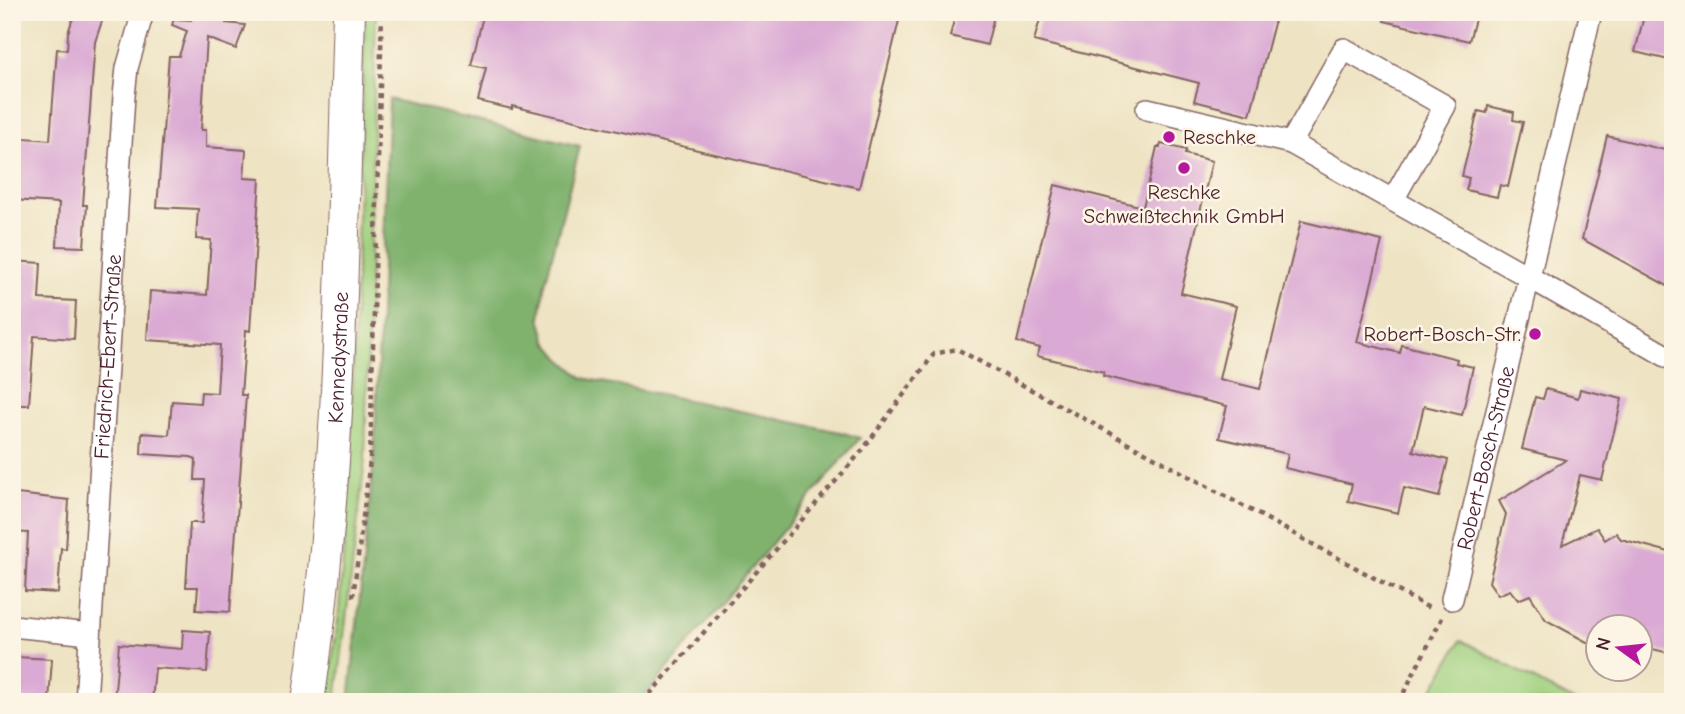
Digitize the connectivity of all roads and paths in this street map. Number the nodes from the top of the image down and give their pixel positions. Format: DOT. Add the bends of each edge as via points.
graph roads {
  1 [pos="143,12"];
  2 [pos="349,12"];
  3 [pos="1591,12"];
  4 [pos="1147,109"];
  5 [pos="1291,143"];
  6 [pos="1393,200"];
  7 [pos="1529,277"];
  8 [pos="1673,360"];
  9 [pos="1448,608"];
  10 [pos="12,626"];
  11 [pos="90,634"];
  12 [pos="86,702"];
  13 [pos="308,702"];
  14 [pos="643,702"];
  15 [pos="1399,702"];
  1 -- 11 [label="street, Friedrich-Ebert-Straße" via="124,96"];
  2 -- 13 [label="main road, Kennedystraße" via="332,481 321,616"];
  3 -- 7 [label="street, Robert-Bosch-Straße"];
  4 -- 5 [label="street"];
  5 -- 6 [label="street"];
  5 -- 6 [label="street" via="1344,49 1445,106"];
  6 -- 7 [label="street"];
  7 -- 8 [label="street"];
  7 -- 9 [label="street, Robert-Bosch-Straße"];
  9 -- 14 [label="path" via="957,349 934,354 860,452"];
  9 -- 15 [label="path"];
  10 -- 11 [label="street"];
  11 -- 12 [label="street, Friedrich-Ebert-Straße"];
}
